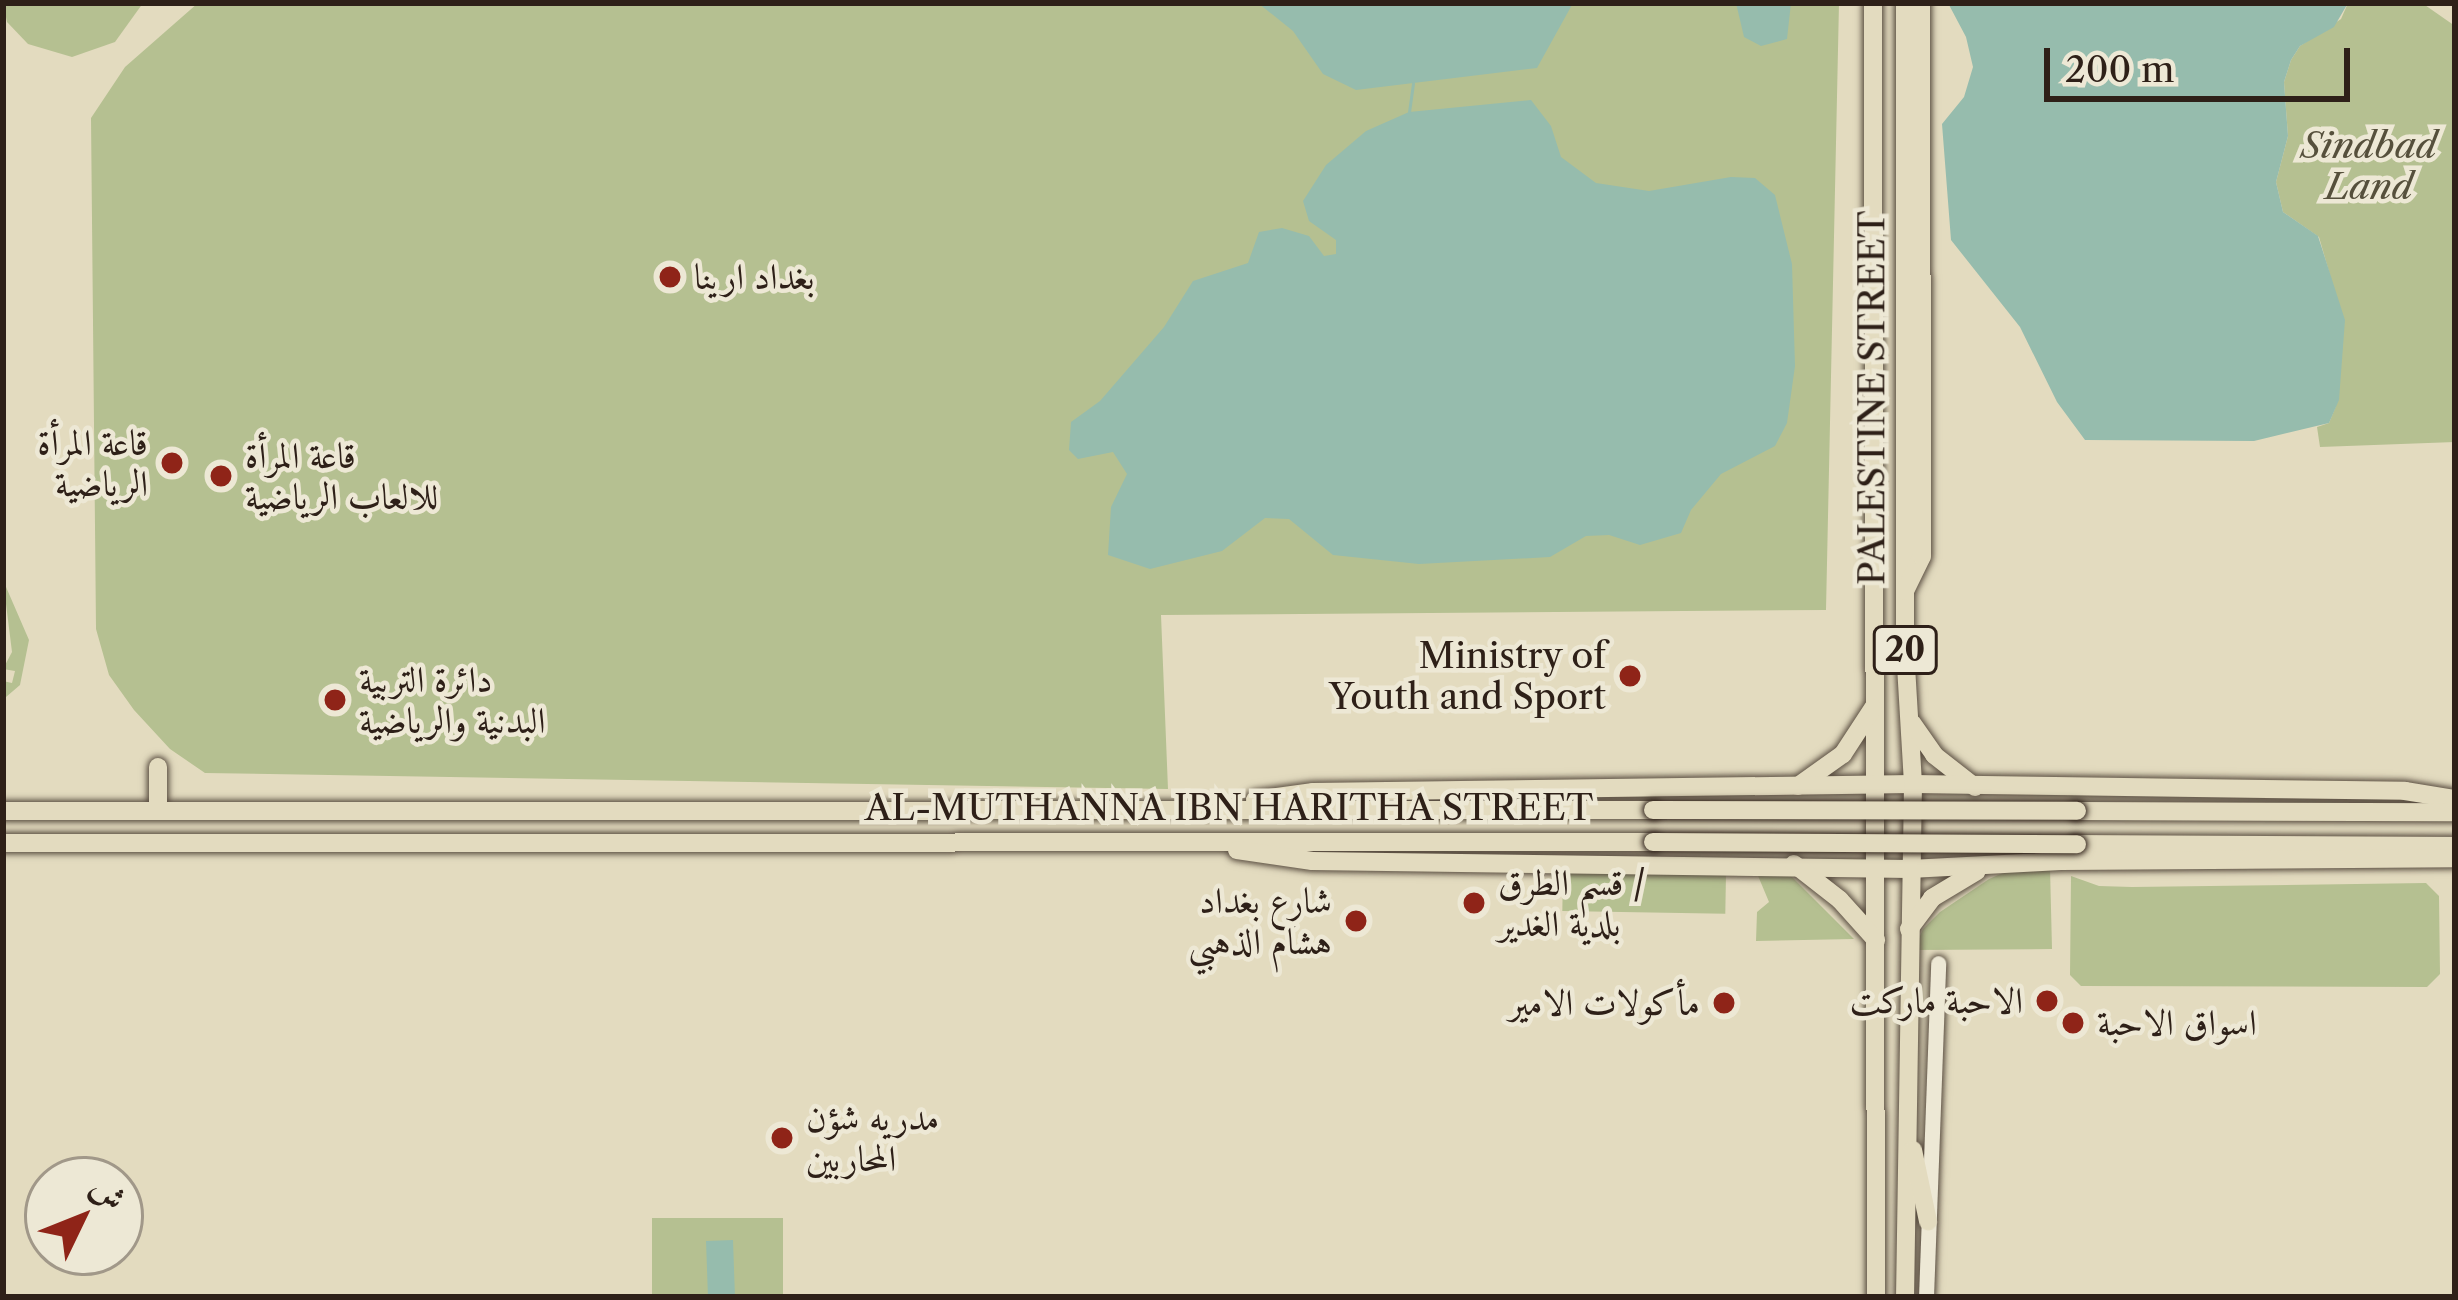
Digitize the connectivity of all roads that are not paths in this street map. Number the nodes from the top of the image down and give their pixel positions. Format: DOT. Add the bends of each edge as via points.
graph roads {
  1 [pos="1873,3"];
  2 [pos="1905,3"];
  3 [pos="1922,3"];
  4 [pos="1904,283"];
  5 [pos="1922,313"];
  6 [pos="1904,591"];
  7 [pos="1874,647"];
  8 [pos="1905,649"];
  9 [pos="1874,704"];
  10 [pos="1907,706"];
  11 [pos="158,767"];
  12 [pos="1913,784"];
  13 [pos="1875,785"];
  14 [pos="1975,787"];
  15 [pos="1796,788"];
  16 [pos="2455,799"];
  17 [pos="1190,810"];
  18 [pos="158,811"];
  19 [pos="3,812"];
  20 [pos="2455,812"];
  21 [pos="1167,840"];
  22 [pos="3,843"];
  23 [pos="2455,846"];
  24 [pos="2455,858"];
  25 [pos="1795,864"];
  26 [pos="1986,866"];
  27 [pos="1876,868"];
  28 [pos="1910,869"];
  29 [pos="1909,929"];
  30 [pos="1876,940"];
  31 [pos="1938,963"];
  32 [pos="1906,1125"];
  33 [pos="1928,1221"];
  34 [pos="1876,1297"];
  35 [pos="1905,1297"];
  36 [pos="1926,1297"];
  1 -- 7 [label="main road, PALESTINE STREET / 20"];
  2 -- 4 [label="main road, PALESTINE STREET / 20"];
  3 -- 5 [label="main road"];
  4 -- 5 [label="main road"];
  4 -- 6 [label="main road, PALESTINE STREET / 20"];
  5 -- 6 [label="main road" via="1922,556"];
  6 -- 8 [label="main road, PALESTINE STREET / 20"];
  7 -- 8 [label="main road" via="1888,658"];
  7 -- 9 [label="main road, PALESTINE STREET / 20"];
  8 -- 10 [label="main road, PALESTINE STREET / 20"];
  9 -- 13 [label="main road, PALESTINE STREET / 20"];
  9 -- 15 [label="main road" via="1843,754"];
  10 -- 12 [label="main road, PALESTINE STREET / 20"];
  10 -- 14 [label="main road" via="1922,741"];
  11 -- 18 [label="main road"];
  12 -- 13 [label="main road"];
  12 -- 14 [label="main road"];
  12 -- 28 [label="main road, PALESTINE STREET / 20"];
  13 -- 15 [label="main road"];
  13 -- 27 [label="main road, PALESTINE STREET / 20"];
  14 -- 16 [label="main road" via="2405,791"];
  15 -- 17 [label="main road" via="1313,792"];
  17 -- 18 [label="main road, AL-MUTHANNA IBN HARITHA STREET"];
  17 -- 20 [label="main road, AL-MUTHANNA IBN HARITHA STREET, bridge"];
  18 -- 19 [label="main road, AL-MUTHANNA IBN HARITHA STREET"];
  21 -- 22 [label="main road, AL-MUTHANNA IBN HARITHA STREET"];
  21 -- 23 [label="main road, AL-MUTHANNA IBN HARITHA STREET, bridge"];
  21 -- 25 [label="main road" via="1312,861"];
  24 -- 26 [label="main road"];
  25 -- 27 [label="main road"];
  25 -- 30 [label="main road"];
  26 -- 28 [label="main road"];
  26 -- 29 [label="main road" via="1944,889"];
  27 -- 28 [label="main road"];
  27 -- 30 [label="main road, PALESTINE STREET / 20"];
  28 -- 29 [label="main road, PALESTINE STREET / 20"];
  29 -- 32 [label="main road, PALESTINE STREET / 20"];
  30 -- 34 [label="main road, PALESTINE STREET / 20"];
  31 -- 33 [label="street"];
  32 -- 33 [label="main road"];
  32 -- 35 [label="main road, PALESTINE STREET / 20"];
  33 -- 36 [label="street"];
}
